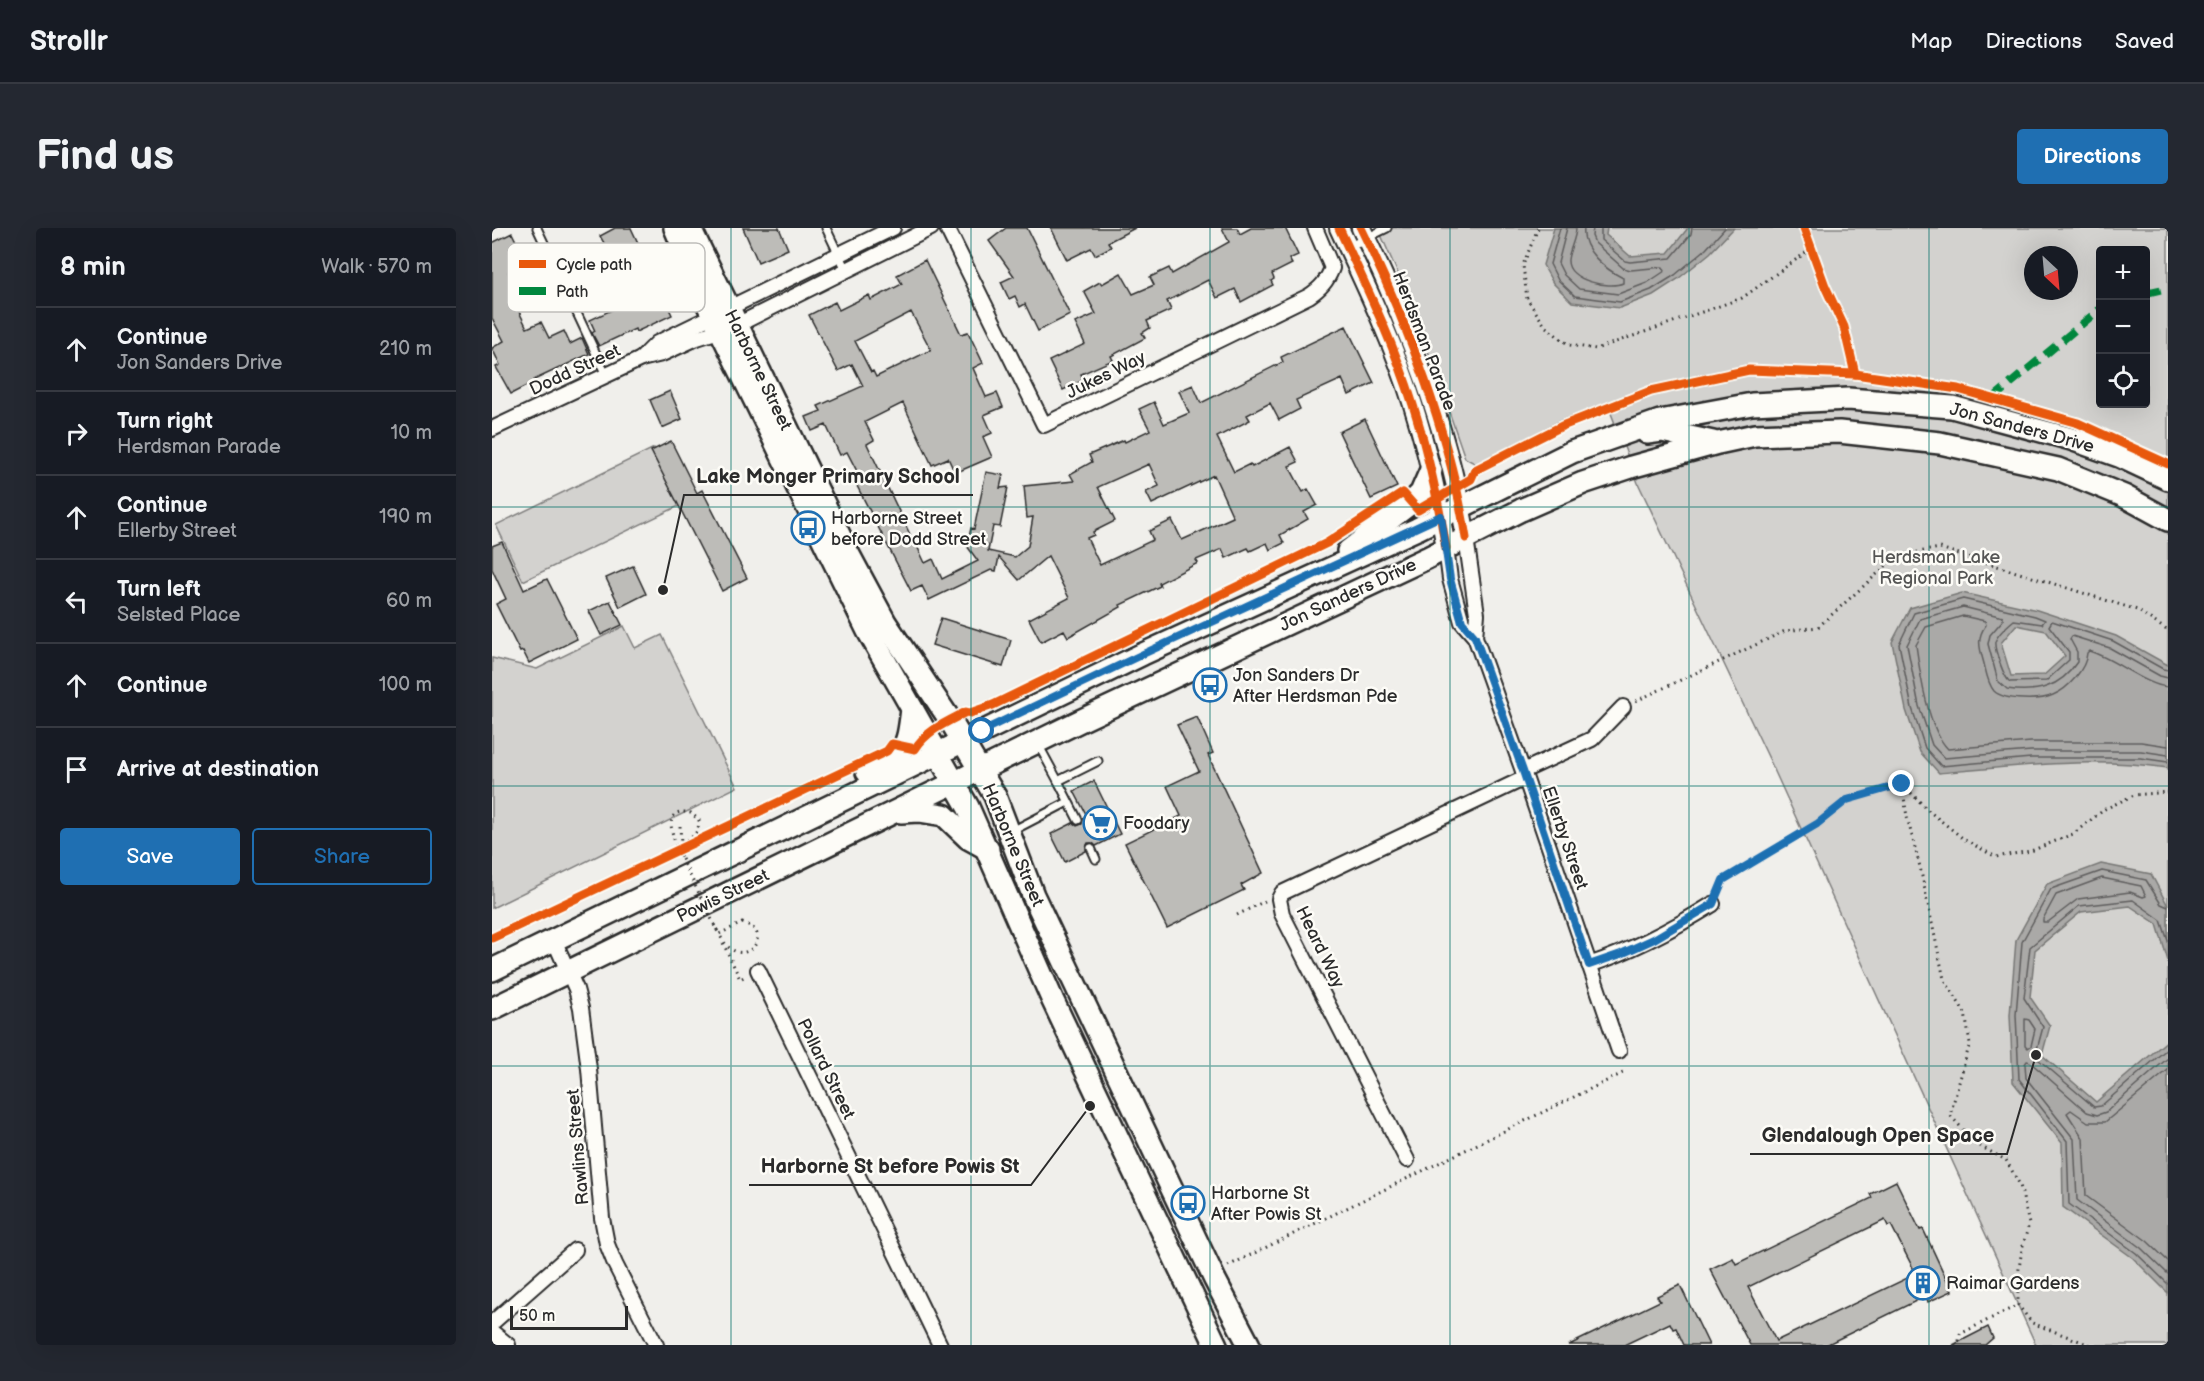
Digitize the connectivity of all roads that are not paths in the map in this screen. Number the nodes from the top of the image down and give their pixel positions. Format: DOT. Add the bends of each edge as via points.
graph roads {
  1 [pos="537,228"];
  2 [pos="675,228"];
  3 [pos="690,228"];
  4 [pos="826,228"];
  5 [pos="893,228"];
  6 [pos="931,228"];
  7 [pos="947,228"];
  8 [pos="1315,228"];
  9 [pos="1339,228"];
  10 [pos="1387,228"];
  11 [pos="1364,233"];
  12 [pos="544,243"];
  13 [pos="683,243"];
  14 [pos="696,243"];
  15 [pos="1348,247"];
  16 [pos="838,255"];
  17 [pos="705,267"];
  18 [pos="846,270"];
  19 [pos="705,283"];
  20 [pos="576,312"];
  21 [pos="725,319"];
  22 [pos="606,375"];
  23 [pos="492,429"];
  24 [pos="1619,436"];
  25 [pos="1718,443"];
  26 [pos="1431,470"];
  27 [pos="2168,479"];
  28 [pos="1461,506"];
  29 [pos="1441,516"];
  30 [pos="2168,520"];
  31 [pos="1466,538"];
  32 [pos="1446,548"];
  33 [pos="1317,575"];
  34 [pos="1475,637"];
  35 [pos="1623,707"];
  36 [pos="912,709"];
  37 [pos="962,741"];
  38 [pos="1037,742"];
  39 [pos="938,753"];
  40 [pos="1098,761"];
  41 [pos="980,770"];
  42 [pos="1524,774"];
  43 [pos="1058,781"];
  44 [pos="954,783"];
  45 [pos="838,802"];
  46 [pos="1068,802"];
  47 [pos="894,812"];
  48 [pos="1078,820"];
  49 [pos="1009,833"];
  50 [pos="1091,848"];
  51 [pos="988,849"];
  52 [pos="1096,859"];
  53 [pos="1713,904"];
  54 [pos="554,940"];
  55 [pos="1589,965"];
  56 [pos="492,970"];
  57 [pos="759,970"];
  58 [pos="569,972"];
  59 [pos="492,1009"];
  60 [pos="1619,1051"];
  61 [pos="1407,1160"];
  62 [pos="575,1250"];
  63 [pos="492,1331"];
  64 [pos="508,1345"];
  65 [pos="656,1345"];
  66 [pos="940,1345"];
  67 [pos="1216,1345"];
  68 [pos="1249,1345"];
  1 -- 12 [label="lane"];
  2 -- 13 [label="main road, Harborne Street"];
  3 -- 14 [label="main road, Harborne Street"];
  4 -- 16 [label="lane"];
  5 -- 16 [label="street, Dodd Street"];
  6 -- 18 [label="street, Dodd Street"];
  7 -- 8 [label="street, Jukes Way" via="1044,425 1321,288 1332,268"];
  9 -- 15 [label="main road, Herdsman Parade"];
  10 -- 11 [label="lane"];
  11 -- 15 [label="lane"];
  11 -- 28 [label="main road, Herdsman Parade" via="1417,357"];
  15 -- 26 [label="main road, Herdsman Parade" via="1399,365"];
  16 -- 18 [label="lane"];
  16 -- 21 [label="street, Dodd Street"];
  17 -- 21 [label="main road, Harborne Street"];
  18 -- 21 [label="street, Dodd Street"];
  19 -- 21 [label="main road, Harborne Street"];
  20 -- 22 [label="lane"];
  21 -- 22 [label="street, Dodd Street" via="697,338"];
  21 -- 36 [label="main road, Harborne Street" via="868,632"];
  21 -- 37 [label="main road, Harborne Street" via="885,622"];
  22 -- 23 [label="street, Dodd Street"];
  24 -- 25 [label="main road" via="1662,431"];
  24 -- 27 [label="main road, Jon Sanders Drive" via="1660,421 1752,404 1848,399 1952,407 2071,439"];
  24 -- 28 [label="main road, Jon Sanders Drive" via="1572,453"];
  25 -- 30 [label="main road, Jon Sanders Drive" via="1755,435 1839,432 1940,443 2058,469 2124,496"];
  25 -- 31 [label="main road, Jon Sanders Drive" via="1583,483"];
  26 -- 29 [label="main road, Herdsman Parade"];
  26 -- 33 [label="main road" via="1421,493 1411,504"];
  28 -- 29 [label="main road, Jon Sanders Drive"];
  28 -- 31 [label="main road, Herdsman Parade"];
  29 -- 32 [label="main road, Herdsman Parade"];
  29 -- 33 [label="main road, Jon Sanders Drive"];
  31 -- 32 [label="main road, Jon Sanders Drive"];
  31 -- 34 [label="street, Ellerby Street" via="1477,614"];
  32 -- 34 [label="street, Ellerby Street" via="1462,622"];
  32 -- 38 [label="main road, Jon Sanders Drive"];
  33 -- 37 [label="main road, Jon Sanders Drive"];
  34 -- 42 [label="street, Ellerby Street"];
  35 -- 42 [label="street, Heard Way" via="1592,739"];
  36 -- 39 [label="main road, Harborne Street"];
  36 -- 45 [label="main road" via="906,747 863,774"];
  37 -- 39 [label="main road, Jon Sanders Drive"];
  37 -- 41 [label="main road, Harborne Street"];
  38 -- 41 [label="main road, Jon Sanders Drive"];
  38 -- 43 [label="lane"];
  39 -- 44 [label="main road, Harborne Street"];
  39 -- 45 [label="main road, Powis Street"];
  40 -- 43 [label="lane"];
  41 -- 44 [label="main road, Jon Sanders Drive"];
  41 -- 49 [label="main road, Harborne Street"];
  42 -- 55 [label="street, Ellerby Street"];
  42 -- 61 [label="street, Heard Way" via="1282,893 1282,914"];
  43 -- 46 [label="lane"];
  44 -- 47 [label="main road, Powis Street"];
  44 -- 51 [label="main road, Harborne Street"];
  45 -- 54 [label="main road, Powis Street"];
  46 -- 48 [label="lane"];
  46 -- 49 [label="lane"];
  47 -- 51 [label="main road" via="944,815 968,838"];
  47 -- 58 [label="main road, Powis Street"];
  49 -- 68 [label="main road, Harborne Street" via="1034,894"];
  50 -- 52 [label="lane"];
  51 -- 67 [label="main road, Harborne Street" via="1053,1001"];
  53 -- 55 [label="street" via="1654,939"];
  54 -- 56 [label="main road, Powis Street"];
  54 -- 58 [label="street, Rawlins Street"];
  55 -- 60 [label="street, Ellerby Street"];
  57 -- 66 [label="street, Pollard Street"];
  58 -- 59 [label="main road, Powis Street"];
  58 -- 65 [label="street, Rawlins Street" via="581,1008 607,1244"];
  62 -- 63 [label="street"];
  63 -- 64 [label="street"];
}
